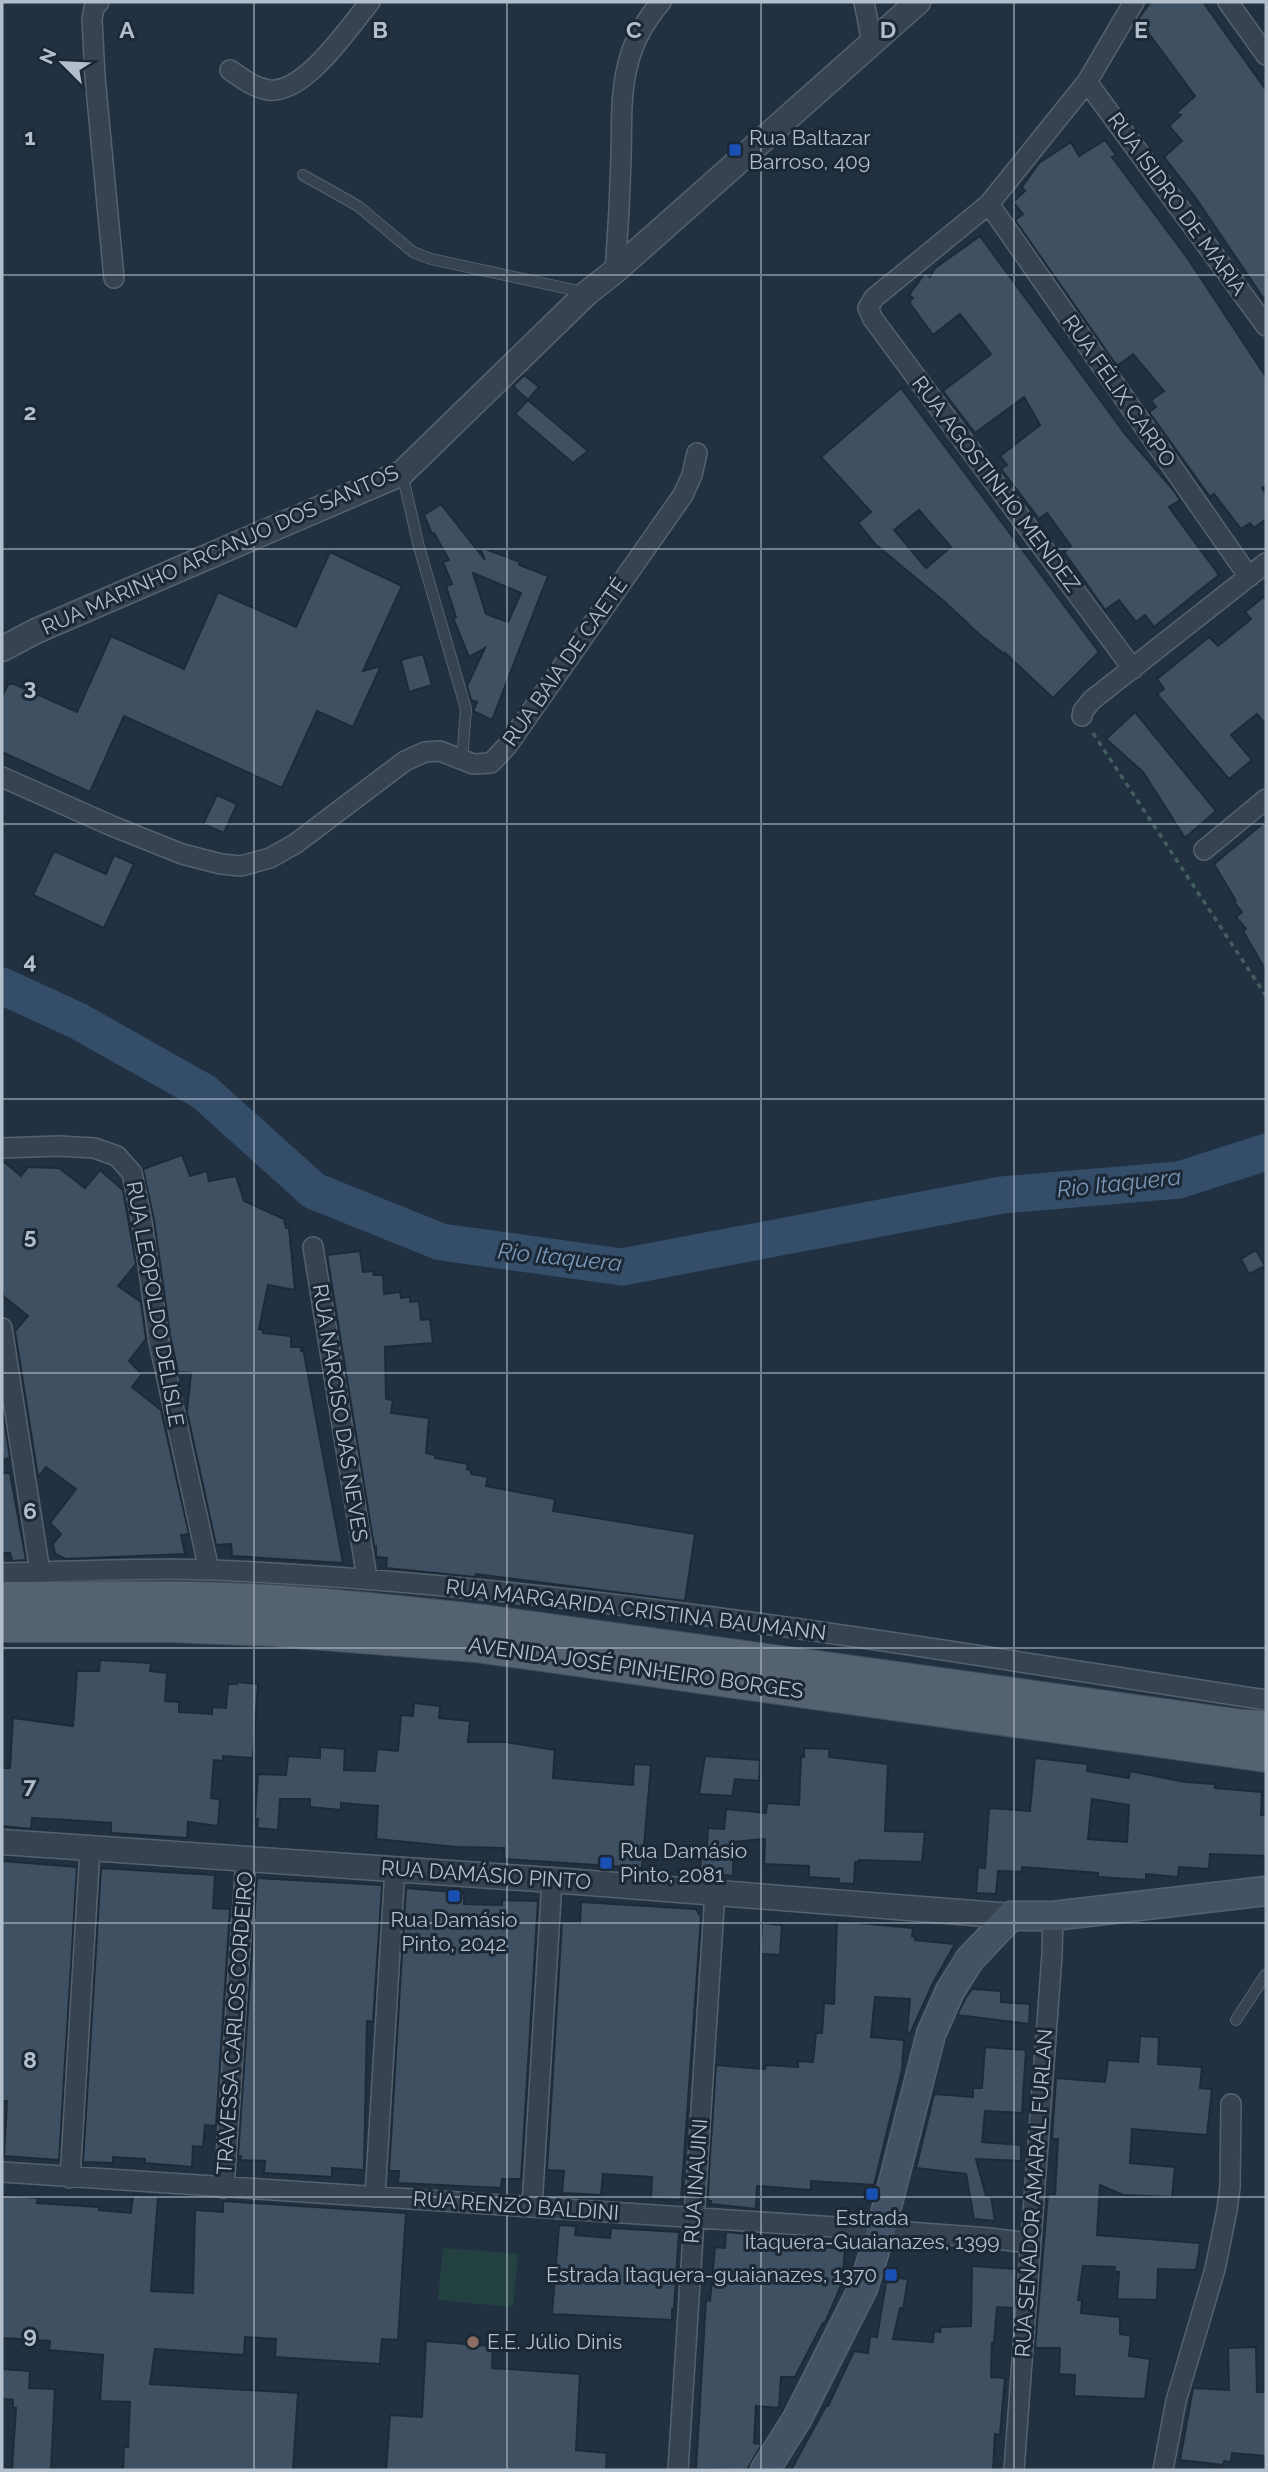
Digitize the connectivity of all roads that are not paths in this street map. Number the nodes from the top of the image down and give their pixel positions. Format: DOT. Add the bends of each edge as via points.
graph roads {
  1 [pos="99,2"];
  2 [pos="370,2"];
  3 [pos="661,2"];
  4 [pos="864,2"];
  5 [pos="918,2"];
  6 [pos="1134,2"];
  7 [pos="1228,2"];
  8 [pos="872,42"];
  9 [pos="1266,55"];
  10 [pos="230,70"];
  11 [pos="1087,82"];
  12 [pos="303,175"];
  13 [pos="989,204"];
  14 [pos="615,271"];
  15 [pos="114,278"];
  16 [pos="587,293"];
  17 [pos="1266,326"];
  18 [pos="697,453"];
  19 [pos="402,472"];
  20 [pos="1266,563"];
  21 [pos="1250,577"];
  22 [pos="2,649"];
  23 [pos="1133,669"];
  24 [pos="1082,716"];
  25 [pos="462,759"];
  26 [pos="2,777"];
  27 [pos="1266,799"];
  28 [pos="1204,850"];
  29 [pos="2,1148"];
  30 [pos="313,1247"];
  31 [pos="2,1328"];
  32 [pos="209,1570"];
  33 [pos="40,1572"];
  34 [pos="2,1573"];
  35 [pos="367,1578"];
  36 [pos="2,1598"];
  37 [pos="2,1626"];
  38 [pos="1266,1700"];
  39 [pos="1266,1727"];
  40 [pos="1266,1756"];
  41 [pos="2,1842"];
  42 [pos="90,1849"];
  43 [pos="246,1858"];
  44 [pos="395,1869"];
  45 [pos="552,1880"];
  46 [pos="1266,1891"];
  47 [pos="715,1892"];
  48 [pos="1011,1916"];
  49 [pos="1053,1916"];
  50 [pos="1266,1974"];
  51 [pos="1236,2020"];
  52 [pos="1231,2104"];
  53 [pos="2,2172"];
  54 [pos="70,2178"];
  55 [pos="224,2188"];
  56 [pos="375,2197"];
  57 [pos="532,2207"];
  58 [pos="693,2218"];
  59 [pos="881,2230"];
  60 [pos="1029,2243"];
  61 [pos="677,2470"];
  62 [pos="765,2470"];
  63 [pos="1014,2470"];
  64 [pos="1163,2470"];
  1 -- 15 [label="street" via="93,12 95,77"];
  2 -- 10 [label="street" via="320,62 292,86 255,87"];
  3 -- 14 [label="street" via="636,40 627,66"];
  4 -- 8 [label="street"];
  5 -- 8 [label="street, RUA MARINHO ARCANJO DOS SANTOS"];
  6 -- 11 [label="street"];
  7 -- 9 [label="street"];
  8 -- 14 [label="street, RUA MARINHO ARCANJO DOS SANTOS"];
  11 -- 13 [label="street"];
  11 -- 17 [label="street, RUA ISIDRO DE MARIA"];
  12 -- 16 [label="lane" via="358,206 413,252 431,260"];
  13 -- 21 [label="street, RUA FÉLIX CARPO"];
  13 -- 23 [label="street, RUA AGOSTINHO MENDEZ" via="874,298 868,308"];
  14 -- 16 [label="street, RUA MARINHO ARCANJO DOS SANTOS"];
  16 -- 19 [label="street, RUA MARINHO ARCANJO DOS SANTOS"];
  18 -- 25 [label="street, RUA BAIA DE CAETÉ" via="683,495 508,746 491,763"];
  19 -- 22 [label="street, RUA MARINHO ARCANJO DOS SANTOS"];
  19 -- 25 [label="lane" via="466,709"];
  20 -- 21 [label="street"];
  21 -- 23 [label="street"];
  23 -- 24 [label="street" via="1092,700"];
  25 -- 26 [label="street, RUA BAIA DE CAETÉ" via="440,751 405,761 295,844 270,858 241,866 182,854"];
  27 -- 28 [label="street"];
  29 -- 32 [label="street, RUA LEOPOLDO DELISLE" via="94,1148 117,1156 132,1173 159,1342"];
  30 -- 35 [label="street, RUA NARCISO DAS NEVES"];
  31 -- 33 [label="street"];
  32 -- 33 [label="street, RUA MARGARIDA CRISTINA BAUMANN"];
  32 -- 35 [label="street, RUA MARGARIDA CRISTINA BAUMANN"];
  33 -- 34 [label="street, RUA MARGARIDA CRISTINA BAUMANN"];
  35 -- 38 [label="street, RUA MARGARIDA CRISTINA BAUMANN" via="716,1616"];
  36 -- 39 [label="main road, AVENIDA JOSÉ PINHEIRO BORGES" via="158,1597 380,1609"];
  37 -- 40 [label="main road, AVENIDA JOSÉ PINHEIRO BORGES" via="272,1630 476,1646"];
  41 -- 42 [label="street, RUA DAMÁSIO PINTO"];
  42 -- 43 [label="street, RUA DAMÁSIO PINTO"];
  42 -- 54 [label="street"];
  43 -- 44 [label="street, RUA DAMÁSIO PINTO"];
  43 -- 55 [label="street, TRAVESSA CARLOS CORDEIRO"];
  44 -- 45 [label="street, RUA DAMÁSIO PINTO"];
  44 -- 56 [label="street"];
  45 -- 47 [label="street, RUA DAMÁSIO PINTO"];
  45 -- 57 [label="street"];
  46 -- 49 [label="main road"];
  47 -- 48 [label="street, RUA DAMÁSIO PINTO"];
  47 -- 58 [label="street, RUA INAUINI"];
  48 -- 49 [label="main road"];
  48 -- 59 [label="main road" via="970,1959 936,2023"];
  49 -- 60 [label="street, RUA SENADOR AMARAL FURLAN"];
  50 -- 51 [label="lane"];
  52 -- 64 [label="street" via="1227,2210 1176,2401"];
  53 -- 54 [label="street, RUA RENZO BALDINI"];
  54 -- 55 [label="street, RUA RENZO BALDINI"];
  55 -- 56 [label="street, RUA RENZO BALDINI"];
  56 -- 57 [label="street, RUA RENZO BALDINI"];
  57 -- 58 [label="street, RUA RENZO BALDINI"];
  58 -- 59 [label="street, RUA RENZO BALDINI"];
  58 -- 61 [label="street, RUA INAUINI"];
  59 -- 60 [label="street, RUA RENZO BALDINI"];
  59 -- 62 [label="main road" via="863,2288 797,2419"];
  60 -- 63 [label="street, RUA SENADOR AMARAL FURLAN"];
}
